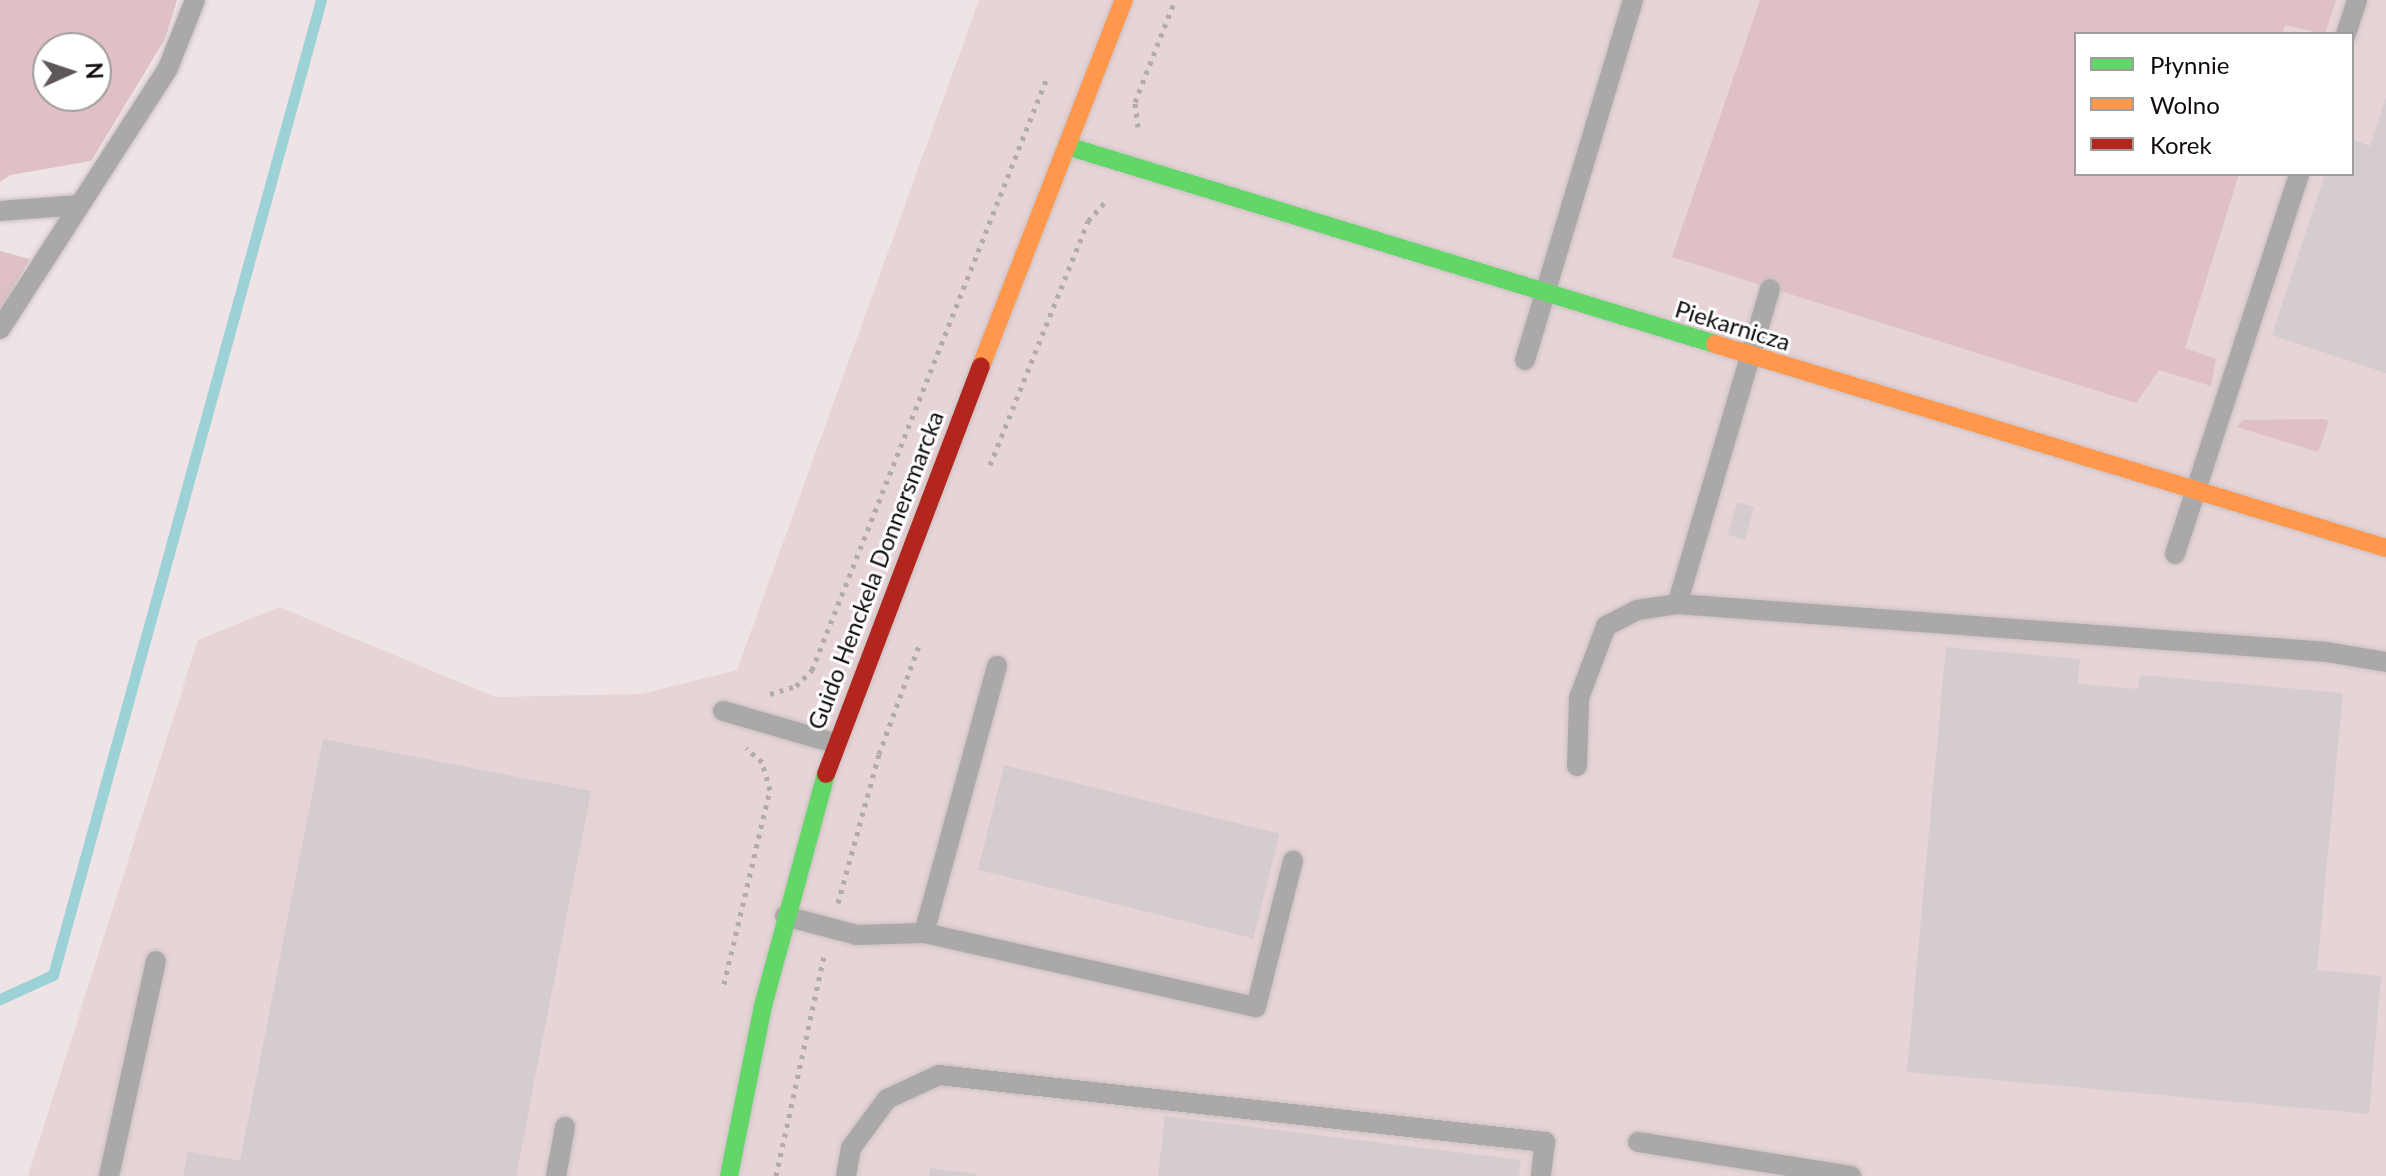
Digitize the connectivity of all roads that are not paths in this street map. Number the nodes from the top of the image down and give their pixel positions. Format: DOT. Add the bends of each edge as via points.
graph roads {
  1 [pos="195,0"];
  2 [pos="1124,0"];
  3 [pos="1633,0"];
  4 [pos="2357,0"];
  5 [pos="2347,32"];
  6 [pos="1067,146"];
  7 [pos="2298,176"];
  8 [pos="80,205"];
  9 [pos="0,211"];
  10 [pos="1770,289"];
  11 [pos="1545,293"];
  12 [pos="0,329"];
  13 [pos="1752,356"];
  14 [pos="1525,360"];
  15 [pos="2197,489"];
  16 [pos="2386,548"];
  17 [pos="2175,554"];
  18 [pos="1677,604"];
  19 [pos="2386,662"];
  20 [pos="997,666"];
  21 [pos="723,711"];
  22 [pos="834,743"];
  23 [pos="1577,766"];
  24 [pos="1293,861"];
  25 [pos="785,916"];
  26 [pos="924,933"];
  27 [pos="156,961"];
  28 [pos="565,1127"];
  29 [pos="1638,1142"];
  30 [pos="109,1176"];
  31 [pos="556,1176"];
  32 [pos="729,1176"];
  33 [pos="846,1176"];
  34 [pos="1541,1176"];
  35 [pos="1851,1176"];
  1 -- 8 [label="lane" via="168,68"];
  2 -- 6 [label="street, Guido Henckela Donnersmarcka"];
  3 -- 11 [label="lane"];
  4 -- 5 [label="lane"];
  6 -- 11 [label="street, Piekarnicza"];
  6 -- 22 [label="street, Guido Henckela Donnersmarcka"];
  7 -- 15 [label="lane"];
  8 -- 9 [label="lane"];
  8 -- 12 [label="lane"];
  10 -- 13 [label="lane"];
  11 -- 13 [label="street, Piekarnicza"];
  11 -- 14 [label="lane"];
  13 -- 15 [label="street, Piekarnicza"];
  13 -- 18 [label="lane"];
  15 -- 16 [label="street, Piekarnicza"];
  15 -- 17 [label="lane"];
  18 -- 19 [label="lane" via="2327,652"];
  18 -- 23 [label="lane" via="1637,610 1606,626 1579,698"];
  20 -- 26 [label="lane"];
  21 -- 22 [label="lane"];
  22 -- 25 [label="street, Guido Henckela Donnersmarcka"];
  24 -- 26 [label="lane" via="1256,1007"];
  25 -- 26 [label="lane" via="857,935"];
  25 -- 32 [label="street, Guido Henckela Donnersmarcka"];
  27 -- 30 [label="lane"];
  28 -- 31 [label="lane"];
  29 -- 35 [label="lane"];
  33 -- 34 [label="lane" via="851,1148 887,1099 939,1075 1545,1142"];
}
